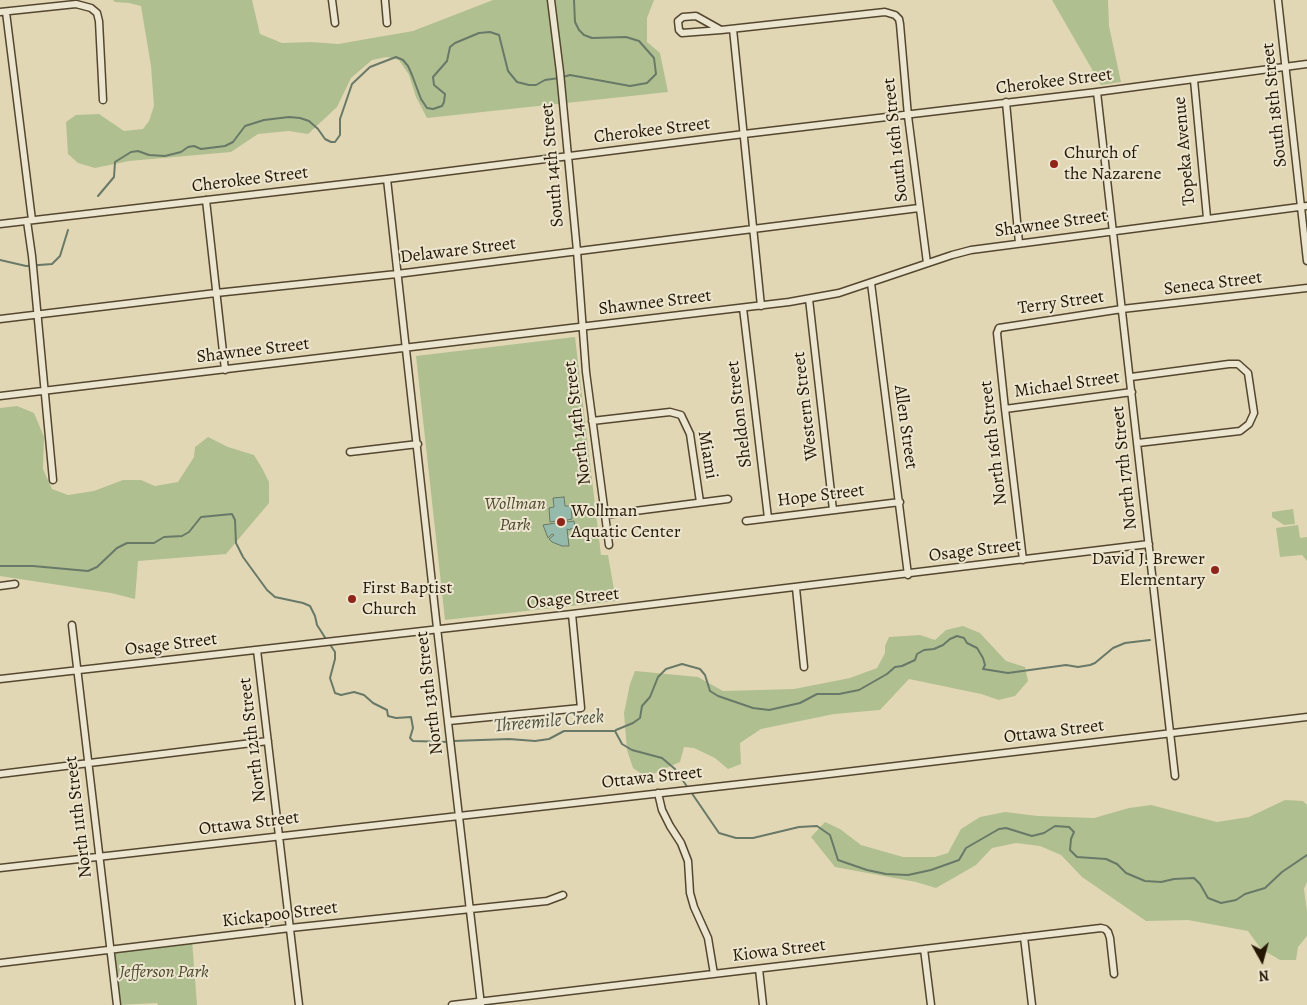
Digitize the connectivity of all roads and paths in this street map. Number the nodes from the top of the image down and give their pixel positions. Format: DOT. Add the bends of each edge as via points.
graph roads {
  1 [pos="332,0"];
  2 [pos="385,0"];
  3 [pos="552,0"];
  4 [pos="1278,0"];
  5 [pos="3,12"];
  6 [pos="335,23"];
  7 [pos="387,23"];
  8 [pos="733,29"];
  9 [pos="721,30"];
  10 [pos="1307,64"];
  11 [pos="1285,67"];
  12 [pos="1194,80"];
  13 [pos="1098,92"];
  14 [pos="103,100"];
  15 [pos="1006,102"];
  16 [pos="908,116"];
  17 [pos="744,134"];
  18 [pos="567,157"];
  19 [pos="388,179"];
  20 [pos="206,200"];
  21 [pos="1304,206"];
  22 [pos="919,208"];
  23 [pos="1207,218"];
  24 [pos="29,221"];
  25 [pos="0,224"];
  26 [pos="754,230"];
  27 [pos="1112,231"];
  28 [pos="1018,242"];
  29 [pos="577,252"];
  30 [pos="1307,261"];
  31 [pos="927,263"];
  32 [pos="397,274"];
  33 [pos="871,283"];
  34 [pos="1307,288"];
  35 [pos="216,293"];
  36 [pos="809,299"];
  37 [pos="761,306"];
  38 [pos="743,308"];
  39 [pos="1122,309"];
  40 [pos="38,315"];
  41 [pos="0,319"];
  42 [pos="1004,326"];
  43 [pos="583,327"];
  44 [pos="405,348"];
  45 [pos="225,370"];
  46 [pos="1131,377"];
  47 [pos="45,390"];
  48 [pos="1132,392"];
  49 [pos="0,396"];
  50 [pos="1005,409"];
  51 [pos="592,422"];
  52 [pos="1138,443"];
  53 [pos="418,444"];
  54 [pos="350,452"];
  55 [pos="53,480"];
  56 [pos="728,499"];
  57 [pos="700,502"];
  58 [pos="900,502"];
  59 [pos="833,510"];
  60 [pos="604,515"];
  61 [pos="768,518"];
  62 [pos="746,521"];
  63 [pos="1149,544"];
  64 [pos="609,545"];
  65 [pos="1023,560"];
  66 [pos="908,575"];
  67 [pos="15,584"];
  68 [pos="0,586"];
  69 [pos="796,588"];
  70 [pos="572,614"];
  71 [pos="72,625"];
  72 [pos="437,628"];
  73 [pos="257,650"];
  74 [pos="804,667"];
  75 [pos="78,670"];
  76 [pos="0,679"];
  77 [pos="1307,717"];
  78 [pos="448,721"];
  79 [pos="1170,733"];
  80 [pos="268,741"];
  81 [pos="88,764"];
  82 [pos="0,774"];
  83 [pos="1175,776"];
  84 [pos="658,793"];
  85 [pos="459,815"];
  86 [pos="279,836"];
  87 [pos="99,856"];
  88 [pos="0,868"];
  89 [pos="564,895"];
  90 [pos="470,909"];
  91 [pos="290,928"];
  92 [pos="1024,937"];
  93 [pos="924,949"];
  94 [pos="110,950"];
  95 [pos="0,963"];
  96 [pos="759,969"];
  97 [pos="714,974"];
  98 [pos="1114,974"];
  99 [pos="481,1004"];
  100 [pos="117,1005"];
  101 [pos="299,1005"];
  102 [pos="452,1005"];
  103 [pos="763,1005"];
  104 [pos="931,1005"];
  105 [pos="1032,1005"];
  1 -- 6 [label="street"];
  2 -- 7 [label="street"];
  3 -- 18 [label="street, South 14th Street"];
  4 -- 11 [label="street, South 18th Street"];
  5 -- 14 [label="street" via="76,4 97,13"];
  5 -- 24 [label="street"];
  8 -- 9 [label="street"];
  8 -- 16 [label="street, South 16th Street" via="891,12 900,24"];
  8 -- 17 [label="street"];
  9 -- 9 [label="street" via="696,16 683,17 678,21 682,33"];
  10 -- 11 [label="street, Cherokee Street"];
  11 -- 12 [label="street, Cherokee Street"];
  11 -- 21 [label="street, South 18th Street"];
  12 -- 13 [label="street, Cherokee Street"];
  12 -- 23 [label="street, Topeka Avenue"];
  13 -- 15 [label="street, Cherokee Street"];
  13 -- 27 [label="street, North 17th Street"];
  15 -- 16 [label="street, Cherokee Street"];
  15 -- 28 [label="street"];
  16 -- 17 [label="street, Cherokee Street"];
  16 -- 22 [label="street, South 16th Street"];
  17 -- 18 [label="street, Cherokee Street"];
  17 -- 26 [label="street"];
  18 -- 19 [label="street, Cherokee Street"];
  18 -- 29 [label="street, South 14th Street"];
  19 -- 20 [label="street, Cherokee Street"];
  19 -- 32 [label="street, North 13th Street"];
  20 -- 24 [label="street, Cherokee Street"];
  20 -- 35 [label="street"];
  21 -- 23 [label="street, Shawnee Street"];
  21 -- 30 [label="street, South 18th Street"];
  22 -- 26 [label="street, Delaware Street"];
  22 -- 31 [label="street, South 16th Street"];
  23 -- 27 [label="street, Shawnee Street"];
  24 -- 25 [label="street, Cherokee Street"];
  24 -- 40 [label="street"];
  26 -- 29 [label="street, Delaware Street"];
  26 -- 37 [label="street"];
  27 -- 28 [label="street, Shawnee Street"];
  27 -- 39 [label="street, North 17th Street"];
  28 -- 31 [label="street, Shawnee Street" via="971,250"];
  29 -- 32 [label="street, Delaware Street"];
  29 -- 43 [label="street, South 14th Street"];
  31 -- 33 [label="street, Shawnee Street"];
  32 -- 35 [label="street, Delaware Street"];
  32 -- 44 [label="street, North 13th Street"];
  33 -- 36 [label="street, Shawnee Street"];
  33 -- 58 [label="street, Allen Street"];
  34 -- 39 [label="street, Seneca Street"];
  35 -- 40 [label="street, Delaware Street"];
  35 -- 45 [label="street"];
  36 -- 37 [label="street, Shawnee Street"];
  36 -- 59 [label="street, Western Street"];
  37 -- 38 [label="street, Shawnee Street"];
  38 -- 43 [label="street, Shawnee Street"];
  38 -- 61 [label="street, Sheldon Street"];
  39 -- 42 [label="street, Terry Street"];
  39 -- 46 [label="street, North 17th Street"];
  40 -- 41 [label="street, Delaware Street"];
  40 -- 47 [label="street"];
  42 -- 50 [label="street, North 16th Street" via="997,333"];
  43 -- 44 [label="street, Shawnee Street"];
  43 -- 51 [label="street, North 14th Street"];
  44 -- 45 [label="street, Shawnee Street"];
  44 -- 53 [label="street, North 13th Street"];
  45 -- 47 [label="street, Shawnee Street"];
  46 -- 48 [label="street, North 17th Street"];
  46 -- 52 [label="street, Michael Street" via="1238,364 1248,373 1253,405 1252,419 1240,431"];
  47 -- 49 [label="street, Shawnee Street"];
  47 -- 55 [label="street"];
  48 -- 50 [label="street, Michael Street"];
  48 -- 52 [label="street, North 17th Street"];
  50 -- 65 [label="street, North 16th Street"];
  51 -- 57 [label="street, Miami" via="670,412 681,415 690,434"];
  51 -- 60 [label="street, North 14th Street"];
  52 -- 63 [label="street, North 17th Street"];
  53 -- 54 [label="street"];
  53 -- 72 [label="street, North 13th Street"];
  56 -- 57 [label="street"];
  57 -- 60 [label="street"];
  58 -- 59 [label="street, Hope Street"];
  58 -- 66 [label="street, Allen Street"];
  59 -- 61 [label="street, Hope Street"];
  60 -- 64 [label="street, North 14th Street"];
  61 -- 62 [label="street, Hope Street"];
  63 -- 65 [label="street, Osage Street"];
  63 -- 79 [label="street, North 17th Street"];
  65 -- 66 [label="street, Osage Street"];
  66 -- 69 [label="street, Osage Street"];
  67 -- 68 [label="street"];
  69 -- 70 [label="street, Osage Street"];
  69 -- 74 [label="street"];
  70 -- 72 [label="street, Osage Street"];
  70 -- 78 [label="street" via="581,708"];
  71 -- 75 [label="street, North 11th Street"];
  72 -- 73 [label="street, Osage Street"];
  72 -- 78 [label="street, North 13th Street"];
  73 -- 75 [label="street, Osage Street"];
  73 -- 80 [label="street, North 12th Street"];
  75 -- 76 [label="street, Osage Street"];
  75 -- 81 [label="street, North 11th Street"];
  77 -- 79 [label="street, Ottawa Street"];
  78 -- 85 [label="street, North 13th Street"];
  79 -- 83 [label="street, North 17th Street"];
  79 -- 84 [label="street, Ottawa Street"];
  80 -- 81 [label="street"];
  80 -- 86 [label="street, North 12th Street"];
  81 -- 82 [label="street"];
  81 -- 87 [label="street, North 11th Street"];
  84 -- 85 [label="street, Ottawa Street"];
  84 -- 97 [label="street" via="662,810 688,861 690,893 708,938"];
  85 -- 86 [label="street, Ottawa Street"];
  85 -- 90 [label="street, North 13th Street"];
  86 -- 87 [label="street, Ottawa Street"];
  86 -- 91 [label="street, North 12th Street"];
  87 -- 88 [label="street, Ottawa Street"];
  87 -- 94 [label="street, North 11th Street"];
  89 -- 90 [label="street, Kickapoo Street" via="547,901"];
  90 -- 91 [label="street, Kickapoo Street"];
  90 -- 99 [label="street, North 13th Street"];
  91 -- 94 [label="street, Kickapoo Street"];
  91 -- 101 [label="street, North 12th Street"];
  92 -- 93 [label="street, Kiowa Street"];
  92 -- 98 [label="street, Kiowa Street" via="1105,929"];
  92 -- 105 [label="street"];
  93 -- 96 [label="street, Kiowa Street"];
  93 -- 104 [label="street"];
  94 -- 95 [label="street, Kickapoo Street"];
  94 -- 100 [label="street, North 11th Street"];
  96 -- 97 [label="street, Kiowa Street"];
  96 -- 103 [label="street"];
  97 -- 99 [label="street, Kiowa Street"];
  99 -- 102 [label="street, Kiowa Street"];
}
